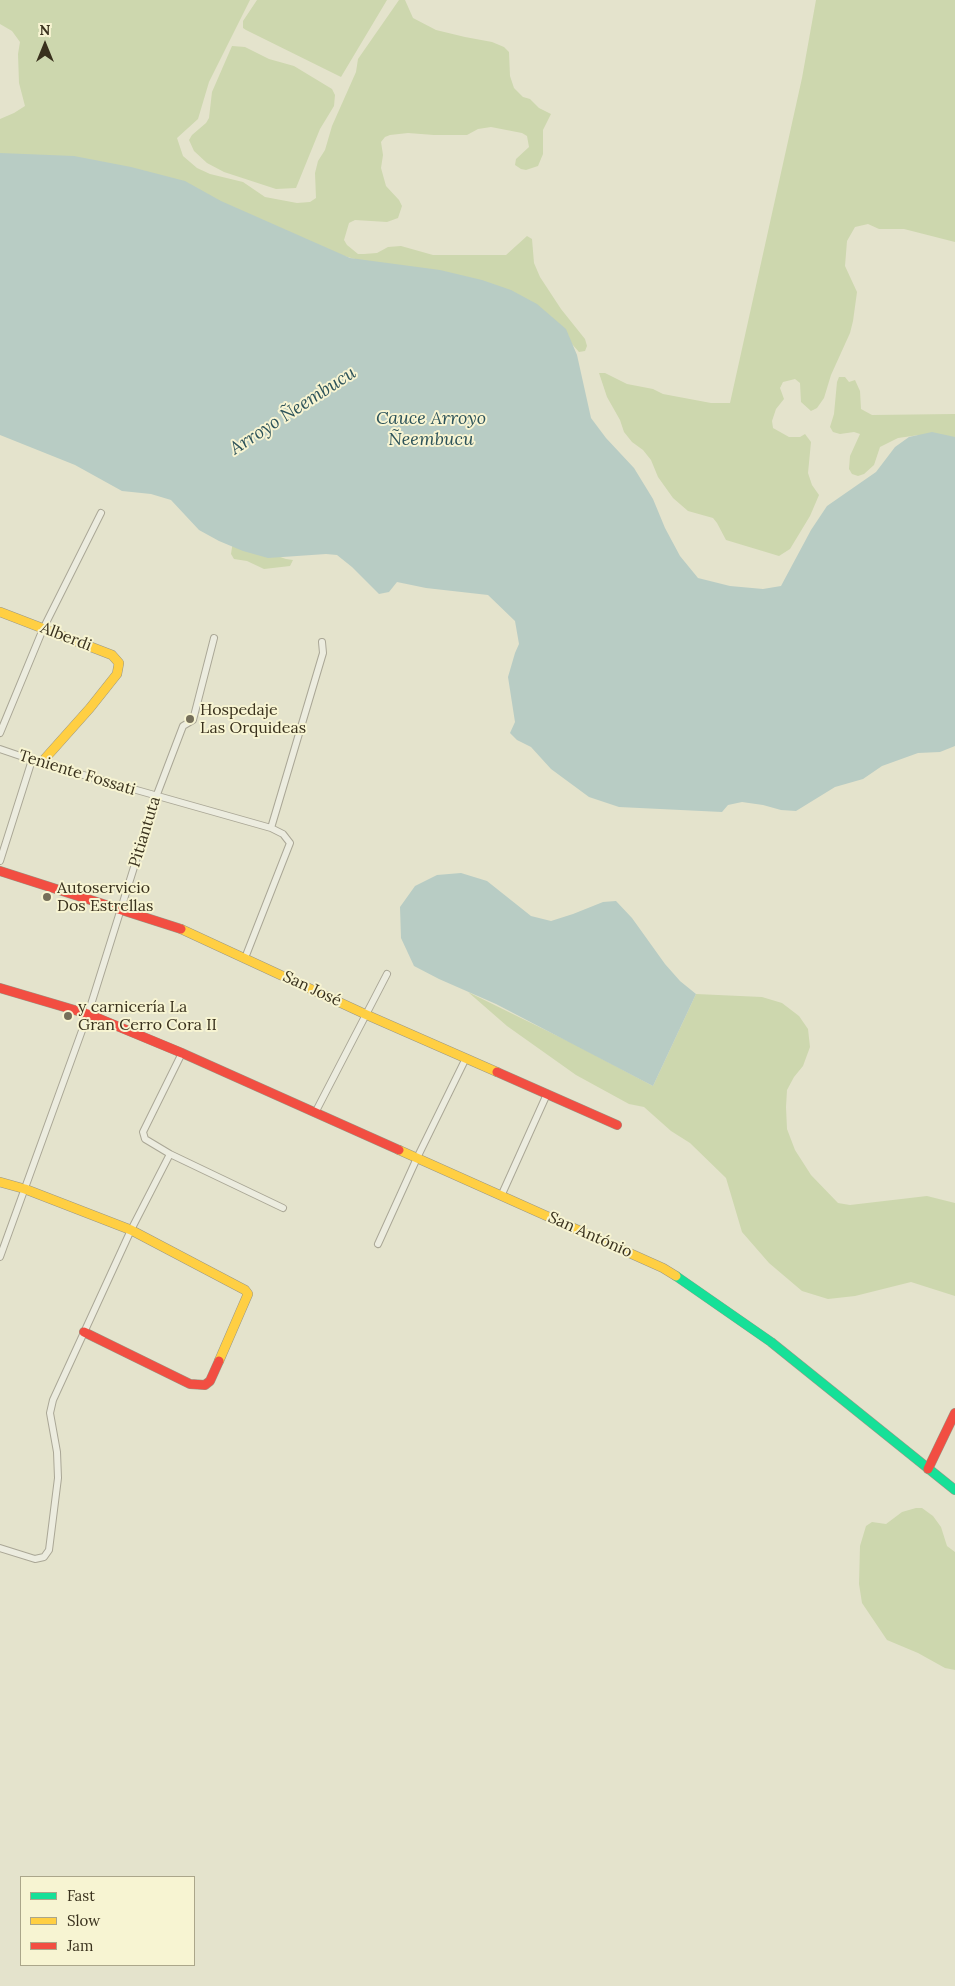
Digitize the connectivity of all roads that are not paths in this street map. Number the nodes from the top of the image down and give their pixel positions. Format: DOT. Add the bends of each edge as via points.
graph roads {
  1 [pos="100,513"];
  2 [pos="0,612"];
  3 [pos="43,629"];
  4 [pos="214,638"];
  5 [pos="322,642"];
  6 [pos="0,733"];
  7 [pos="0,748"];
  8 [pos="32,760"];
  9 [pos="41,763"];
  10 [pos="156,796"];
  11 [pos="271,828"];
  12 [pos="0,861"];
  13 [pos="0,871"];
  14 [pos="121,909"];
  15 [pos="245,958"];
  16 [pos="387,974"];
  17 [pos="0,988"];
  18 [pos="88,1014"];
  19 [pos="367,1014"];
  20 [pos="182,1053"];
  21 [pos="466,1058"];
  22 [pos="547,1094"];
  23 [pos="316,1113"];
  24 [pos="617,1125"];
  25 [pos="170,1154"];
  26 [pos="417,1158"];
  27 [pos="0,1182"];
  28 [pos="25,1189"];
  29 [pos="502,1194"];
  30 [pos="283,1208"];
  31 [pos="132,1230"];
  32 [pos="378,1244"];
  33 [pos="0,1257"];
  34 [pos="84,1332"];
  35 [pos="955,1413"];
  36 [pos="928,1469"];
  37 [pos="955,1490"];
  38 [pos="0,1548"];
  1 -- 3 [label="street"];
  2 -- 3 [label="street, Alberdi"];
  3 -- 6 [label="street"];
  3 -- 9 [label="street, Alberdi" via="112,655 119,663 117,674"];
  4 -- 10 [label="street, Pitiantuta" via="193,720 183,726"];
  5 -- 11 [label="street" via="323,653"];
  7 -- 8 [label="street, Teniente Fossati"];
  8 -- 9 [label="street, Teniente Fossati"];
  8 -- 12 [label="street"];
  9 -- 10 [label="street, Teniente Fossati"];
  10 -- 11 [label="street, Teniente Fossati"];
  10 -- 14 [label="street, Pitiantuta"];
  11 -- 15 [label="street" via="283,834 290,843"];
  13 -- 14 [label="street, San José"];
  14 -- 15 [label="street, San José" via="186,930"];
  14 -- 18 [label="street, Pitiantuta"];
  15 -- 19 [label="street, San José"];
  16 -- 19 [label="street"];
  17 -- 18 [label="street, San António"];
  18 -- 20 [label="street, San António"];
  18 -- 28 [label="street, Pitiantuta"];
  19 -- 21 [label="street, San José"];
  19 -- 23 [label="street"];
  20 -- 23 [label="street, San António"];
  20 -- 25 [label="street" via="143,1132 145,1139"];
  21 -- 22 [label="street, San José"];
  21 -- 26 [label="street"];
  22 -- 24 [label="street, San José"];
  22 -- 29 [label="street"];
  23 -- 26 [label="street, San António"];
  25 -- 30 [label="street"];
  25 -- 31 [label="street"];
  26 -- 29 [label="street, San António"];
  26 -- 32 [label="street"];
  27 -- 28 [label="street"];
  28 -- 31 [label="street"];
  28 -- 33 [label="street, Pitiantuta"];
  29 -- 36 [label="street, San António" via="687,1282 771,1342"];
  31 -- 34 [label="street"];
  31 -- 34 [label="street" via="248,1294 214,1372 205,1385 190,1384"];
  34 -- 38 [label="street" via="50,1412 59,1465 49,1550 35,1559"];
  35 -- 36 [label="street"];
  36 -- 37 [label="street, San António"];
}
